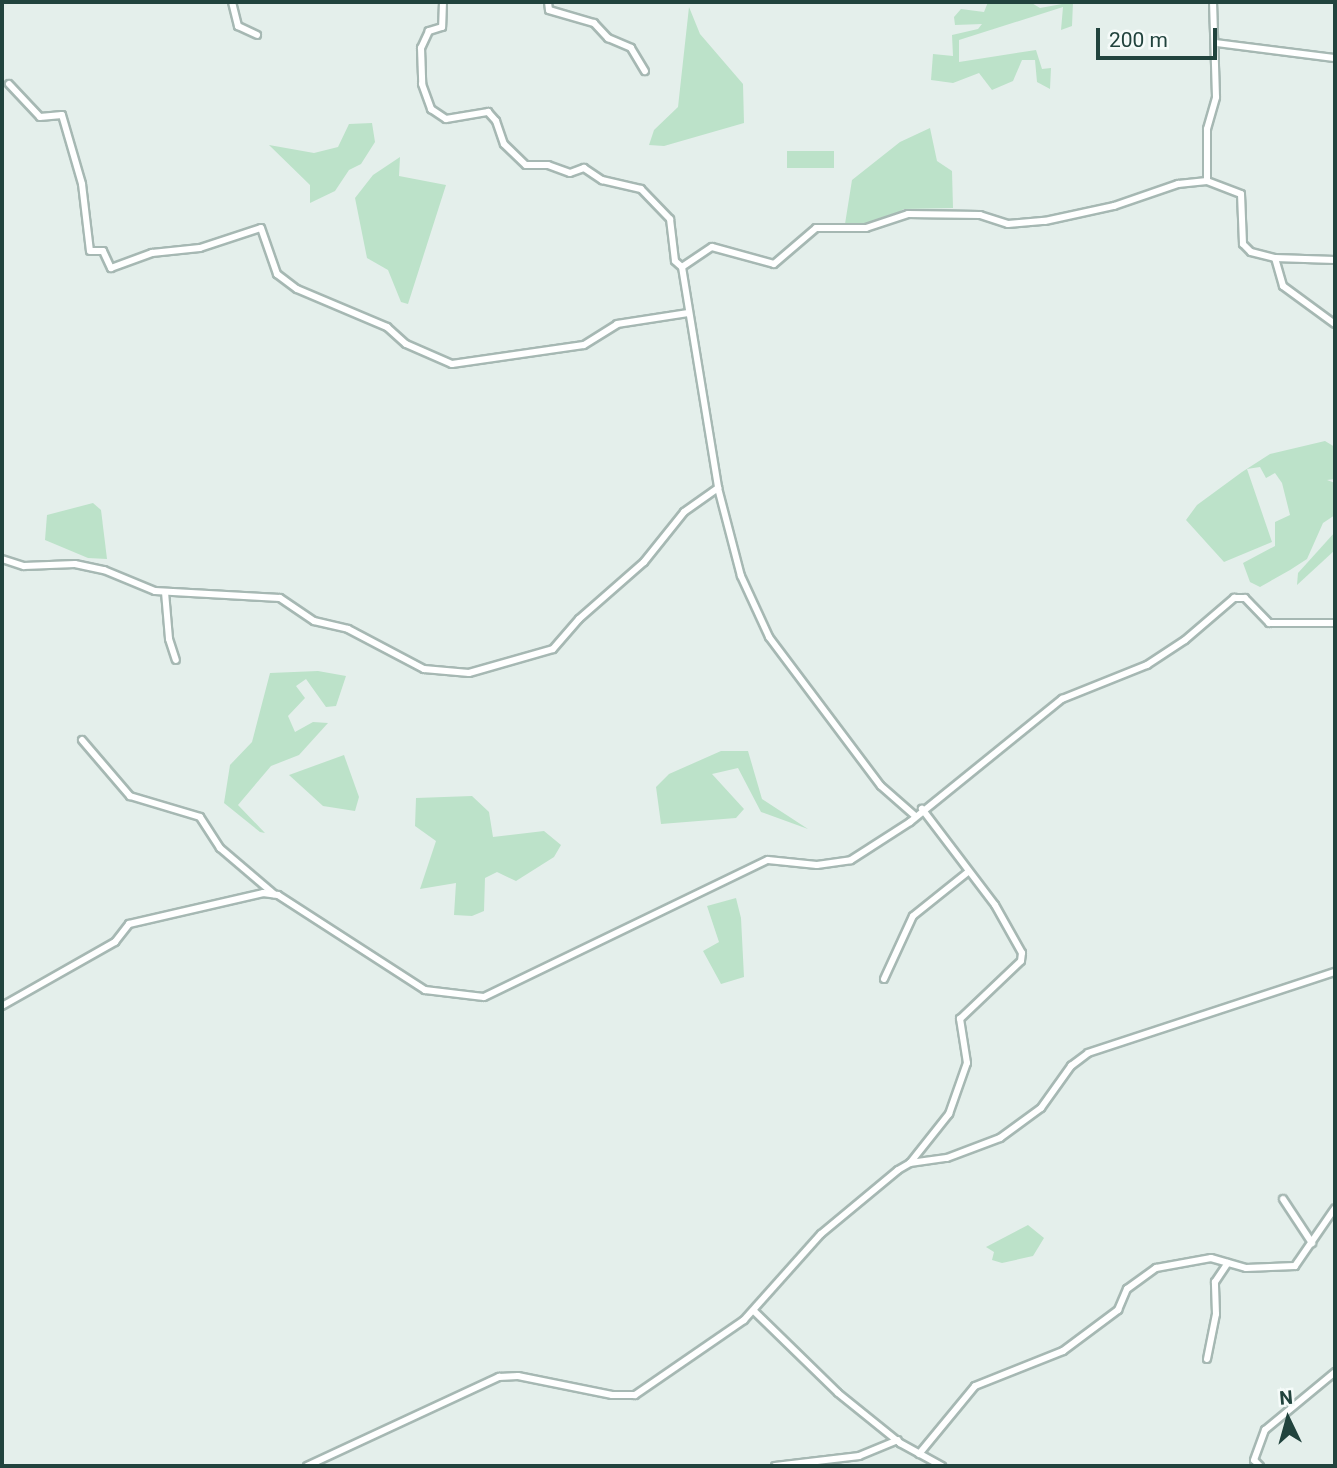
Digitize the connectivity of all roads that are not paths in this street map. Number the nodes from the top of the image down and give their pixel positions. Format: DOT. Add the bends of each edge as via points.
graph roads {
  1 [pos="232,2"];
  2 [pos="443,2"];
  3 [pos="548,2"];
  4 [pos="1213,2"];
  5 [pos="257,35"];
  6 [pos="1216,43"];
  7 [pos="1335,58"];
  8 [pos="645,71"];
  9 [pos="9,84"];
  10 [pos="1207,181"];
  11 [pos="1275,258"];
  12 [pos="1335,260"];
  13 [pos="682,267"];
  14 [pos="688,313"];
  15 [pos="1335,324"];
  16 [pos="718,488"];
  17 [pos="2,559"];
  18 [pos="165,592"];
  19 [pos="1335,623"];
  20 [pos="176,660"];
  21 [pos="82,740"];
  22 [pos="922,809"];
  23 [pos="914,815"];
  24 [pos="968,872"];
  25 [pos="275,895"];
  26 [pos="1335,972"];
  27 [pos="884,979"];
  28 [pos="2,1006"];
  29 [pos="910,1163"];
  30 [pos="1283,1199"];
  31 [pos="1335,1208"];
  32 [pos="1311,1243"];
  33 [pos="1228,1264"];
  34 [pos="754,1311"];
  35 [pos="1206,1359"];
  36 [pos="1335,1372"];
  37 [pos="898,1440"];
  38 [pos="919,1454"];
  39 [pos="307,1466"];
  40 [pos="775,1466"];
  41 [pos="942,1466"];
  42 [pos="1260,1466"];
  1 -- 5 [label="street" via="238,26"];
  2 -- 13 [label="street" via="442,27 429,31 421,48 422,83 431,109 446,119 488,112 504,144 526,165 548,165 570,173 584,168 602,180 641,189 670,219 675,261"];
  3 -- 8 [label="street" via="549,10 594,23 608,38 631,48"];
  4 -- 6 [label="street"];
  6 -- 7 [label="street"];
  6 -- 10 [label="street" via="1216,97 1207,129"];
  9 -- 14 [label="street" via="40,117 62,115 82,184 90,251 103,251 111,268 152,253 200,248 261,228 276,274 297,289 387,327 406,344 452,364 584,345 617,324 653,322"];
  10 -- 11 [label="street" via="1241,194 1245,248"];
  10 -- 13 [label="street" via="1178,184 1114,206 1045,221 1008,224 980,215 908,214 866,228 816,228 774,264 712,247"];
  11 -- 12 [label="street"];
  11 -- 15 [label="street" via="1283,286"];
  13 -- 14 [label="street"];
  14 -- 16 [label="street"];
  16 -- 18 [label="street" via="684,512 644,562 579,619 553,649 469,673 424,669 348,629 314,621 281,598"];
  16 -- 23 [label="street" via="741,576 764,629 881,786"];
  17 -- 18 [label="street" via="24,566 75,564"];
  18 -- 20 [label="street" via="169,639"];
  19 -- 22 [label="street" via="1269,623 1245,598 1234,598 1185,640 1147,664 1062,699"];
  21 -- 25 [label="street" via="130,796 200,817 219,848"];
  22 -- 23 [label="street"];
  22 -- 24 [label="street"];
  23 -- 25 [label="street" via="851,860 817,865 768,860 484,998 425,990"];
  24 -- 27 [label="street" via="913,916"];
  24 -- 29 [label="street" via="1020,946 1021,961 960,1019 967,1063 949,1114"];
  25 -- 28 [label="street" via="263,893 129,924 115,942"];
  26 -- 29 [label="street" via="1088,1053 1071,1066 1041,1108 1010,1131 947,1158"];
  29 -- 34 [label="street" via="821,1234"];
  30 -- 32 [label="street"];
  31 -- 32 [label="street"];
  32 -- 33 [label="street" via="1295,1266 1257,1269"];
  33 -- 35 [label="street" via="1215,1282 1216,1314"];
  33 -- 38 [label="street" via="1211,1258 1156,1268 1128,1289 1118,1310 1063,1351 975,1386"];
  34 -- 37 [label="street" via="838,1393"];
  34 -- 39 [label="street" via="635,1395 499,1377"];
  36 -- 42 [label="street" via="1265,1430 1254,1460"];
  37 -- 38 [label="street"];
  37 -- 40 [label="street" via="859,1456"];
  38 -- 41 [label="street"];
}
